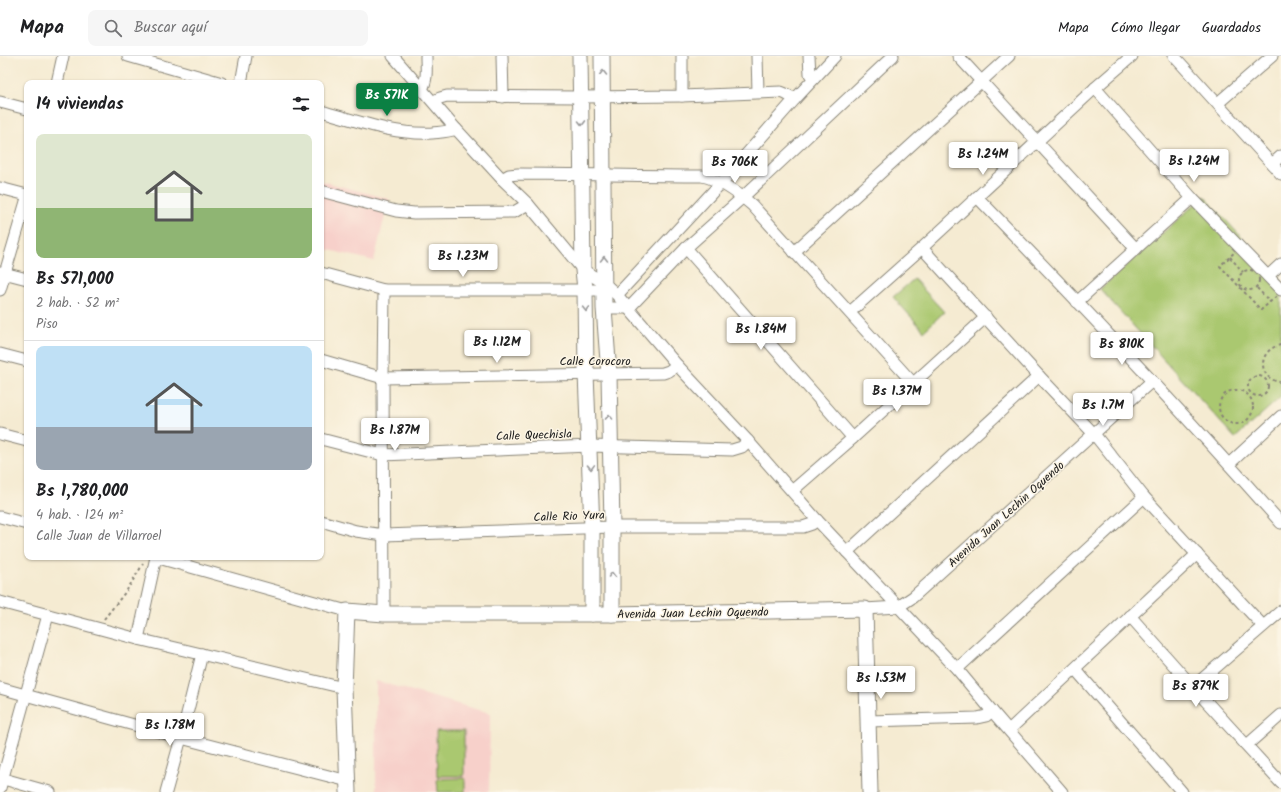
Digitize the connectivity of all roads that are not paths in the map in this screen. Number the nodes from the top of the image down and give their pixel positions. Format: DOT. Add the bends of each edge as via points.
graph roads {
  1 [pos="63,56"];
  2 [pos="128,56"];
  3 [pos="246,56"];
  4 [pos="393,56"];
  5 [pos="426,56"];
  6 [pos="502,56"];
  7 [pos="580,56"];
  8 [pos="602,56"];
  9 [pos="682,56"];
  10 [pos="757,56"];
  11 [pos="809,56"];
  12 [pos="835,56"];
  13 [pos="893,56"];
  14 [pos="958,56"];
  15 [pos="1009,56"];
  16 [pos="1132,56"];
  17 [pos="1174,56"];
  18 [pos="1272,56"];
  19 [pos="814,78"];
  20 [pos="58,80"];
  21 [pos="212,80"];
  22 [pos="242,80"];
  23 [pos="981,81"];
  24 [pos="1095,88"];
  25 [pos="422,89"];
  26 [pos="758,92"];
  27 [pos="682,96"];
  28 [pos="503,97"];
  29 [pos="581,97"];
  30 [pos="603,97"];
  31 [pos="795,99"];
  32 [pos="434,101"];
  33 [pos="0,102"];
  34 [pos="1218,104"];
  35 [pos="24,108"];
  36 [pos="324,112"];
  37 [pos="456,129"];
  38 [pos="1036,142"];
  39 [pos="1281,156"];
  40 [pos="1272,164"];
  41 [pos="582,174"];
  42 [pos="1281,174"];
  43 [pos="603,176"];
  44 [pos="502,179"];
  45 [pos="721,183"];
  46 [pos="0,188"];
  47 [pos="324,192"];
  48 [pos="24,194"];
  49 [pos="977,197"];
  50 [pos="743,198"];
  51 [pos="1192,198"];
  52 [pos="528,204"];
  53 [pos="24,207"];
  54 [pos="686,248"];
  55 [pos="922,248"];
  56 [pos="1136,249"];
  57 [pos="794,252"];
  58 [pos="1281,264"];
  59 [pos="584,270"];
  60 [pos="2,273"];
  61 [pos="324,274"];
  62 [pos="1268,276"];
  63 [pos="24,278"];
  64 [pos="586,289"];
  65 [pos="608,289"];
  66 [pos="0,290"];
  67 [pos="384,290"];
  68 [pos="1281,290"];
  69 [pos="1077,302"];
  70 [pos="604,308"];
  71 [pos="628,308"];
  72 [pos="850,312"];
  73 [pos="986,317"];
  74 [pos="0,354"];
  75 [pos="24,360"];
  76 [pos="324,361"];
  77 [pos="677,365"];
  78 [pos="586,373"];
  79 [pos="609,374"];
  80 [pos="1039,376"];
  81 [pos="383,378"];
  82 [pos="1152,381"];
  83 [pos="914,383"];
  84 [pos="1281,416"];
  85 [pos="0,434"];
  86 [pos="1094,434"];
  87 [pos="853,438"];
  88 [pos="24,440"];
  89 [pos="324,440"];
  90 [pos="748,441"];
  91 [pos="590,446"];
  92 [pos="610,446"];
  93 [pos="383,455"];
  94 [pos="1229,464"];
  95 [pos="792,491"];
  96 [pos="1144,497"];
  97 [pos="0,517"];
  98 [pos="818,520"];
  99 [pos="324,522"];
  100 [pos="24,523"];
  101 [pos="1281,523"];
  102 [pos="612,527"];
  103 [pos="592,528"];
  104 [pos="384,535"];
  105 [pos="846,552"];
  106 [pos="1197,554"];
  107 [pos="155,560"];
  108 [pos="166,560"];
  109 [pos="0,602"];
  110 [pos="898,607"];
  111 [pos="865,609"];
  112 [pos="1281,611"];
  113 [pos="347,612"];
  114 [pos="384,614"];
  115 [pos="592,614"];
  116 [pos="612,614"];
  117 [pos="48,615"];
  118 [pos="1130,616"];
  119 [pos="1263,626"];
  120 [pos="138,639"];
  121 [pos="202,654"];
  122 [pos="957,669"];
  123 [pos="1075,669"];
  124 [pos="0,688"];
  125 [pos="344,688"];
  126 [pos="1193,688"];
  127 [pos="25,695"];
  128 [pos="992,711"];
  129 [pos="1281,715"];
  130 [pos="868,720"];
  131 [pos="1009,730"];
  132 [pos="181,738"];
  133 [pos="1247,745"];
  134 [pos="1,782"];
  135 [pos="1281,783"];
  136 [pos="348,786"];
  137 [pos="50,792"];
  138 [pos="166,792"];
  139 [pos="870,792"];
  140 [pos="1061,792"];
  141 [pos="1182,792"];
  1 -- 20 [label="street"];
  2 -- 21 [label="street"];
  3 -- 22 [label="street"];
  4 -- 25 [label="street"];
  5 -- 25 [label="street" via="426,79"];
  6 -- 28 [label="street"];
  7 -- 29 [label="street"];
  30 -- 8 [label="street, one-way"];
  9 -- 27 [label="street"];
  10 -- 26 [label="street"];
  11 -- 19 [label="street" via="810,74"];
  12 -- 19 [label="street"];
  13 -- 50 [label="street"];
  14 -- 23 [label="street"];
  15 -- 23 [label="street"];
  16 -- 24 [label="street"];
  17 -- 34 [label="street"];
  18 -- 34 [label="street"];
  19 -- 31 [label="street"];
  23 -- 38 [label="street"];
  23 -- 57 [label="street"];
  24 -- 38 [label="street"];
  24 -- 51 [label="street"];
  25 -- 32 [label="street"];
  26 -- 27 [label="street"];
  26 -- 31 [label="street" via="781,92"];
  27 -- 30 [label="street"];
  28 -- 29 [label="street"];
  28 -- 32 [label="street" via="447,96"];
  29 -- 30 [label="street"];
  29 -- 41 [label="street, one-way"];
  30 -- 43 [label="street"];
  31 -- 45 [label="street"];
  32 -- 37 [label="street"];
  33 -- 35 [label="street"];
  34 -- 40 [label="street"];
  36 -- 37 [label="street" via="396,131 449,132"];
  37 -- 44 [label="street"];
  38 -- 49 [label="street"];
  38 -- 56 [label="street"];
  39 -- 40 [label="street"];
  40 -- 42 [label="street"];
  41 -- 43 [label="street"];
  41 -- 44 [label="street" via="518,174"];
  41 -- 59 [label="street"];
  43 -- 45 [label="street" via="702,176"];
  65 -- 43 [label="street, one-way"];
  44 -- 52 [label="street"];
  45 -- 50 [label="street"];
  45 -- 65 [label="street"];
  46 -- 48 [label="street"];
  47 -- 52 [label="street" via="396,211 414,213 514,212"];
  49 -- 55 [label="street"];
  49 -- 69 [label="street"];
  50 -- 54 [label="street"];
  50 -- 57 [label="street"];
  51 -- 56 [label="street"];
  51 -- 62 [label="street"];
  52 -- 59 [label="street"];
  53 -- 60 [label="street"];
  54 -- 71 [label="street"];
  54 -- 87 [label="street"];
  55 -- 72 [label="street"];
  55 -- 73 [label="street"];
  56 -- 69 [label="street"];
  57 -- 72 [label="street"];
  58 -- 62 [label="street"];
  59 -- 64 [label="street"];
  59 -- 65 [label="street"];
  60 -- 63 [label="street"];
  60 -- 66 [label="street"];
  61 -- 67 [label="street"];
  62 -- 68 [label="street"];
  64 -- 65 [label="street"];
  64 -- 67 [label="street"];
  64 -- 78 [label="street, one-way"];
  65 -- 70 [label="street"];
  65 -- 71 [label="street"];
  67 -- 81 [label="street"];
  69 -- 82 [label="street"];
  70 -- 71 [label="street"];
  70 -- 79 [label="street"];
  71 -- 77 [label="street"];
  72 -- 83 [label="street"];
  73 -- 80 [label="street"];
  73 -- 83 [label="street"];
  74 -- 75 [label="street"];
  76 -- 81 [label="street, Calle Corocoro"];
  77 -- 79 [label="street, Calle Corocoro" via="663,373"];
  77 -- 90 [label="street"];
  78 -- 79 [label="street, Calle Corocoro"];
  78 -- 81 [label="street, Calle Corocoro"];
  78 -- 91 [label="street"];
  92 -- 79 [label="street, one-way"];
  80 -- 86 [label="street"];
  80 -- 105 [label="street"];
  81 -- 93 [label="street"];
  82 -- 86 [label="street, Avenida Juan Lechin Oquendo"];
  82 -- 94 [label="street"];
  83 -- 87 [label="street"];
  84 -- 94 [label="street"];
  85 -- 88 [label="street"];
  86 -- 96 [label="street"];
  86 -- 110 [label="street, Avenida Juan Lechin Oquendo" via="913,597"];
  87 -- 95 [label="street"];
  89 -- 93 [label="street, Calle Quechisla"];
  90 -- 92 [label="street, Calle Quechisla" via="742,447 732,450"];
  90 -- 95 [label="street"];
  91 -- 92 [label="street, Calle Quechisla"];
  91 -- 93 [label="street, Calle Quechisla"];
  91 -- 103 [label="street, one-way"];
  92 -- 102 [label="street"];
  93 -- 104 [label="street"];
  94 -- 101 [label="street"];
  95 -- 98 [label="street"];
  96 -- 106 [label="street"];
  96 -- 122 [label="street"];
  97 -- 100 [label="street"];
  98 -- 102 [label="street, Calle Rio Yura" via="803,527"];
  98 -- 105 [label="street"];
  99 -- 104 [label="street, Calle Rio Yura" via="356,531"];
  102 -- 103 [label="street, Calle Rio Yura"];
  116 -- 102 [label="street, one-way"];
  103 -- 104 [label="street, Calle Rio Yura"];
  103 -- 115 [label="street"];
  104 -- 114 [label="street"];
  105 -- 110 [label="street"];
  106 -- 118 [label="street"];
  106 -- 119 [label="street"];
  107 -- 120 [label="street"];
  108 -- 113 [label="street, Avenida Juan Lechin Oquendo"];
  109 -- 117 [label="street"];
  110 -- 111 [label="street, Avenida Juan Lechin Oquendo"];
  110 -- 122 [label="street"];
  111 -- 116 [label="street, Avenida Juan Lechin Oquendo"];
  111 -- 130 [label="street"];
  112 -- 119 [label="street"];
  113 -- 114 [label="street, Avenida Juan Lechin Oquendo"];
  113 -- 125 [label="street"];
  114 -- 115 [label="street, Avenida Juan Lechin Oquendo"];
  115 -- 116 [label="street, Avenida Juan Lechin Oquendo"];
  117 -- 120 [label="street"];
  117 -- 127 [label="street"];
  118 -- 123 [label="street"];
  118 -- 126 [label="street"];
  119 -- 126 [label="street"];
  120 -- 121 [label="street"];
  121 -- 125 [label="street"];
  121 -- 132 [label="street"];
  122 -- 128 [label="street"];
  123 -- 131 [label="street"];
  123 -- 141 [label="street"];
  124 -- 127 [label="street"];
  125 -- 136 [label="street"];
  126 -- 133 [label="street"];
  127 -- 132 [label="street"];
  127 -- 134 [label="street"];
  128 -- 130 [label="street" via="977,718"];
  128 -- 131 [label="street"];
  129 -- 133 [label="street"];
  130 -- 139 [label="street"];
  131 -- 140 [label="street"];
  132 -- 136 [label="street"];
  132 -- 138 [label="street"];
  133 -- 135 [label="street"];
  134 -- 137 [label="street"];
}
